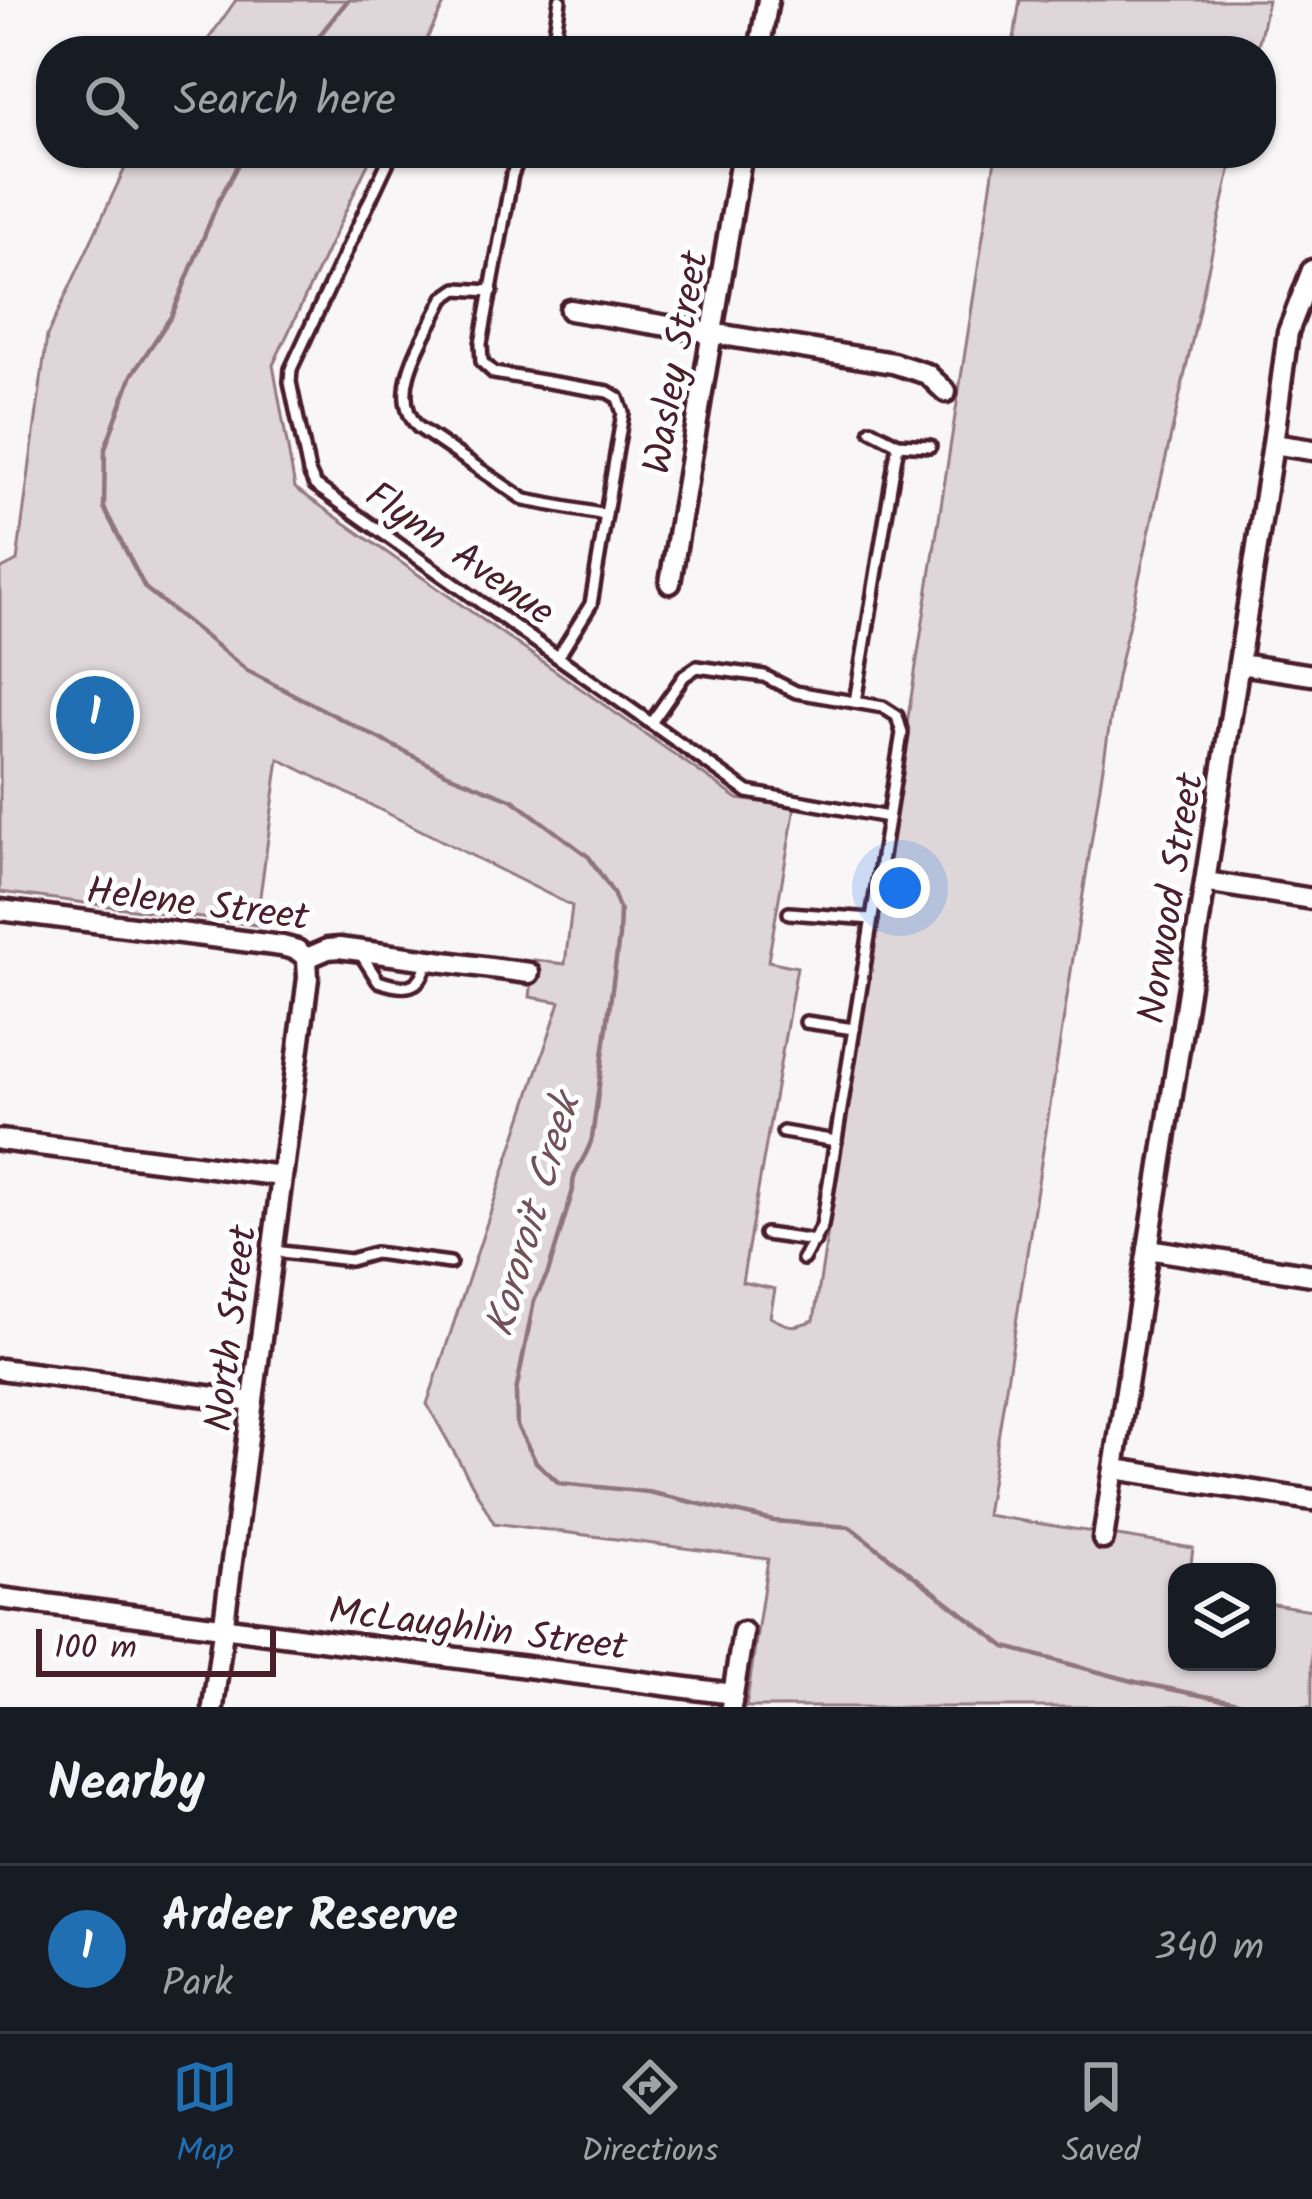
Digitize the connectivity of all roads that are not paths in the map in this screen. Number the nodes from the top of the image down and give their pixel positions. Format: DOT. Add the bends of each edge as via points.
graph roads {
  1 [pos="560,0"];
  2 [pos="768,0"];
  3 [pos="554,36"];
  4 [pos="762,36"];
  5 [pos="385,168"];
  6 [pos="515,168"];
  7 [pos="740,168"];
  8 [pos="1312,270"];
  9 [pos="492,291"];
  10 [pos="570,310"];
  11 [pos="712,333"];
  12 [pos="946,392"];
  13 [pos="871,430"];
  14 [pos="898,444"];
  15 [pos="1274,444"];
  16 [pos="930,446"];
  17 [pos="1312,450"];
  18 [pos="606,515"];
  19 [pos="670,583"];
  20 [pos="558,657"];
  21 [pos="1239,664"];
  22 [pos="1312,675"];
  23 [pos="855,702"];
  24 [pos="650,723"];
  25 [pos="889,817"];
  26 [pos="1206,882"];
  27 [pos="1312,899"];
  28 [pos="0,910"];
  29 [pos="789,913"];
  30 [pos="872,920"];
  31 [pos="359,951"];
  32 [pos="307,958"];
  33 [pos="427,960"];
  34 [pos="530,974"];
  35 [pos="806,1022"];
  36 [pos="854,1029"];
  37 [pos="784,1132"];
  38 [pos="0,1140"];
  39 [pos="836,1141"];
  40 [pos="282,1176"];
  41 [pos="765,1234"];
  42 [pos="815,1241"];
  43 [pos="1148,1249"];
  44 [pos="273,1251"];
  45 [pos="803,1259"];
  46 [pos="450,1263"];
  47 [pos="1312,1276"];
  48 [pos="0,1369"];
  49 [pos="254,1402"];
  50 [pos="1115,1469"];
  51 [pos="1312,1499"];
  52 [pos="1103,1539"];
  53 [pos="0,1598"];
  54 [pos="223,1627"];
  55 [pos="743,1632"];
  56 [pos="732,1700"];
  57 [pos="213,1707"];
  1 -- 3 [label="lane"];
  2 -- 4 [label="street"];
  5 -- 20 [label="lane, Flynn Avenue" via="291,369 311,480"];
  6 -- 9 [label="lane"];
  7 -- 11 [label="street, Wasley Street"];
  8 -- 15 [label="street, Norwood Street" via="1288,332"];
  9 -- 18 [label="lane" via="481,344 482,362 494,373 608,392 622,405"];
  9 -- 18 [label="lane" via="464,288 444,298 404,386 410,416 517,497"];
  10 -- 11 [label="street"];
  11 -- 12 [label="street" via="917,368"];
  11 -- 19 [label="street, Wasley Street"];
  13 -- 14 [label="lane"];
  14 -- 16 [label="lane"];
  14 -- 23 [label="lane"];
  15 -- 17 [label="street"];
  15 -- 21 [label="street, Norwood Street"];
  18 -- 20 [label="lane" via="589,611"];
  20 -- 24 [label="lane, Flynn Avenue"];
  21 -- 22 [label="street"];
  21 -- 26 [label="street, Norwood Street"];
  23 -- 24 [label="lane" via="697,667"];
  23 -- 25 [label="lane" via="891,711 902,723"];
  24 -- 25 [label="lane, Flynn Avenue" via="748,792"];
  25 -- 30 [label="lane"];
  26 -- 27 [label="street"];
  26 -- 43 [label="street, Norwood Street"];
  28 -- 32 [label="street, Helene Street" via="282,946"];
  29 -- 30 [label="lane"];
  30 -- 36 [label="lane"];
  31 -- 32 [label="street, Helene Street" via="334,948"];
  31 -- 33 [label="street, Helene Street"];
  31 -- 33 [label="lane" via="378,981 393,985 418,983"];
  32 -- 40 [label="street, North Street"];
  33 -- 34 [label="street, Helene Street"];
  35 -- 36 [label="lane"];
  36 -- 39 [label="lane"];
  37 -- 39 [label="lane"];
  38 -- 40 [label="street"];
  39 -- 42 [label="lane"];
  40 -- 44 [label="street, North Street"];
  41 -- 42 [label="lane"];
  42 -- 45 [label="lane"];
  43 -- 47 [label="street"];
  43 -- 50 [label="street, Norwood Street"];
  44 -- 46 [label="lane"];
  44 -- 49 [label="street, North Street"];
  48 -- 49 [label="street"];
  49 -- 54 [label="street, North Street"];
  50 -- 51 [label="street"];
  50 -- 52 [label="street, Norwood Street"];
  53 -- 54 [label="street, McLaughlin Street"];
  54 -- 56 [label="street, McLaughlin Street"];
  54 -- 57 [label="street, North Street"];
  55 -- 56 [label="street"];
}
